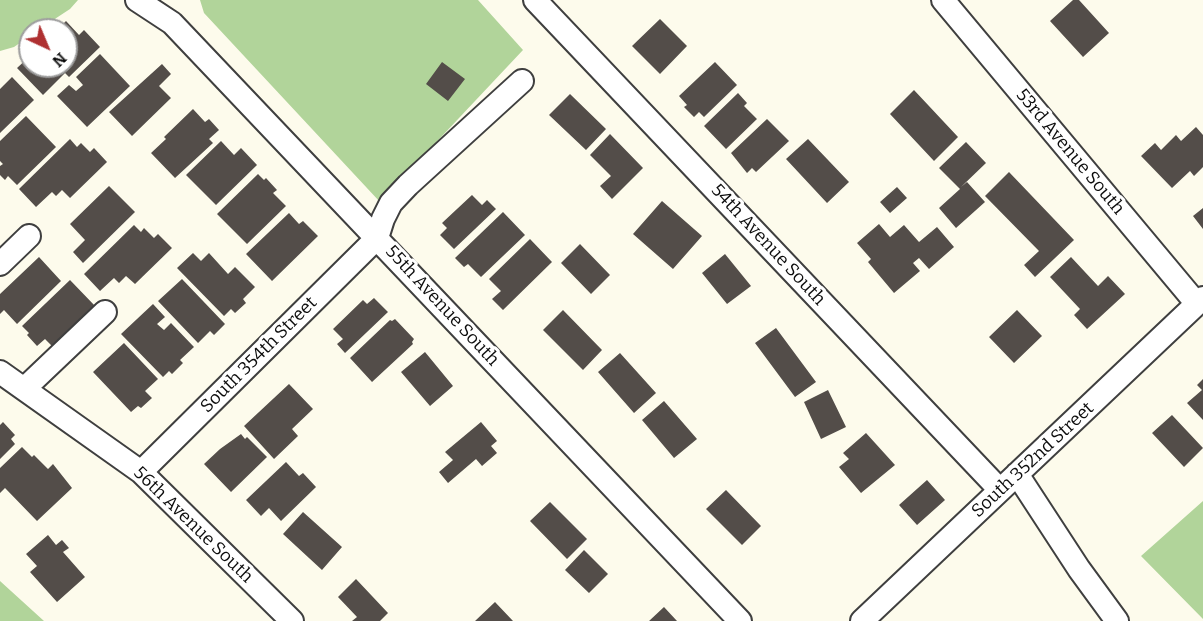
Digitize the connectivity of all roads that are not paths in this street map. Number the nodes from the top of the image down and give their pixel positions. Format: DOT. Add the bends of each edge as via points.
graph roads {
  1 [pos="137,0"];
  2 [pos="536,0"];
  3 [pos="943,0"];
  4 [pos="522,81"];
  5 [pos="29,236"];
  6 [pos="378,238"];
  7 [pos="0,264"];
  8 [pos="1200,301"];
  9 [pos="105,312"];
  10 [pos="0,372"];
  11 [pos="24,389"];
  12 [pos="141,472"];
  13 [pos="1017,474"];
  14 [pos="1000,490"];
  15 [pos="292,621"];
  16 [pos="740,621"];
  17 [pos="862,621"];
  18 [pos="1117,621"];
  1 -- 6 [label="street, 55th Avenue South" via="172,23"];
  2 -- 14 [label="street, 54th Avenue South"];
  3 -- 8 [label="street, 53rd Avenue South"];
  4 -- 6 [label="street" via="391,203"];
  5 -- 7 [label="street"];
  6 -- 12 [label="street, South 354th Street"];
  6 -- 16 [label="street, 55th Avenue South"];
  8 -- 13 [label="street, South 352nd Street"];
  9 -- 11 [label="street"];
  10 -- 11 [label="street, 56th Avenue South"];
  11 -- 12 [label="street, 56th Avenue South"];
  12 -- 15 [label="street, 56th Avenue South"];
  13 -- 14 [label="street, South 352nd Street"];
  13 -- 18 [label="street"];
  14 -- 17 [label="street, South 352nd Street"];
}
